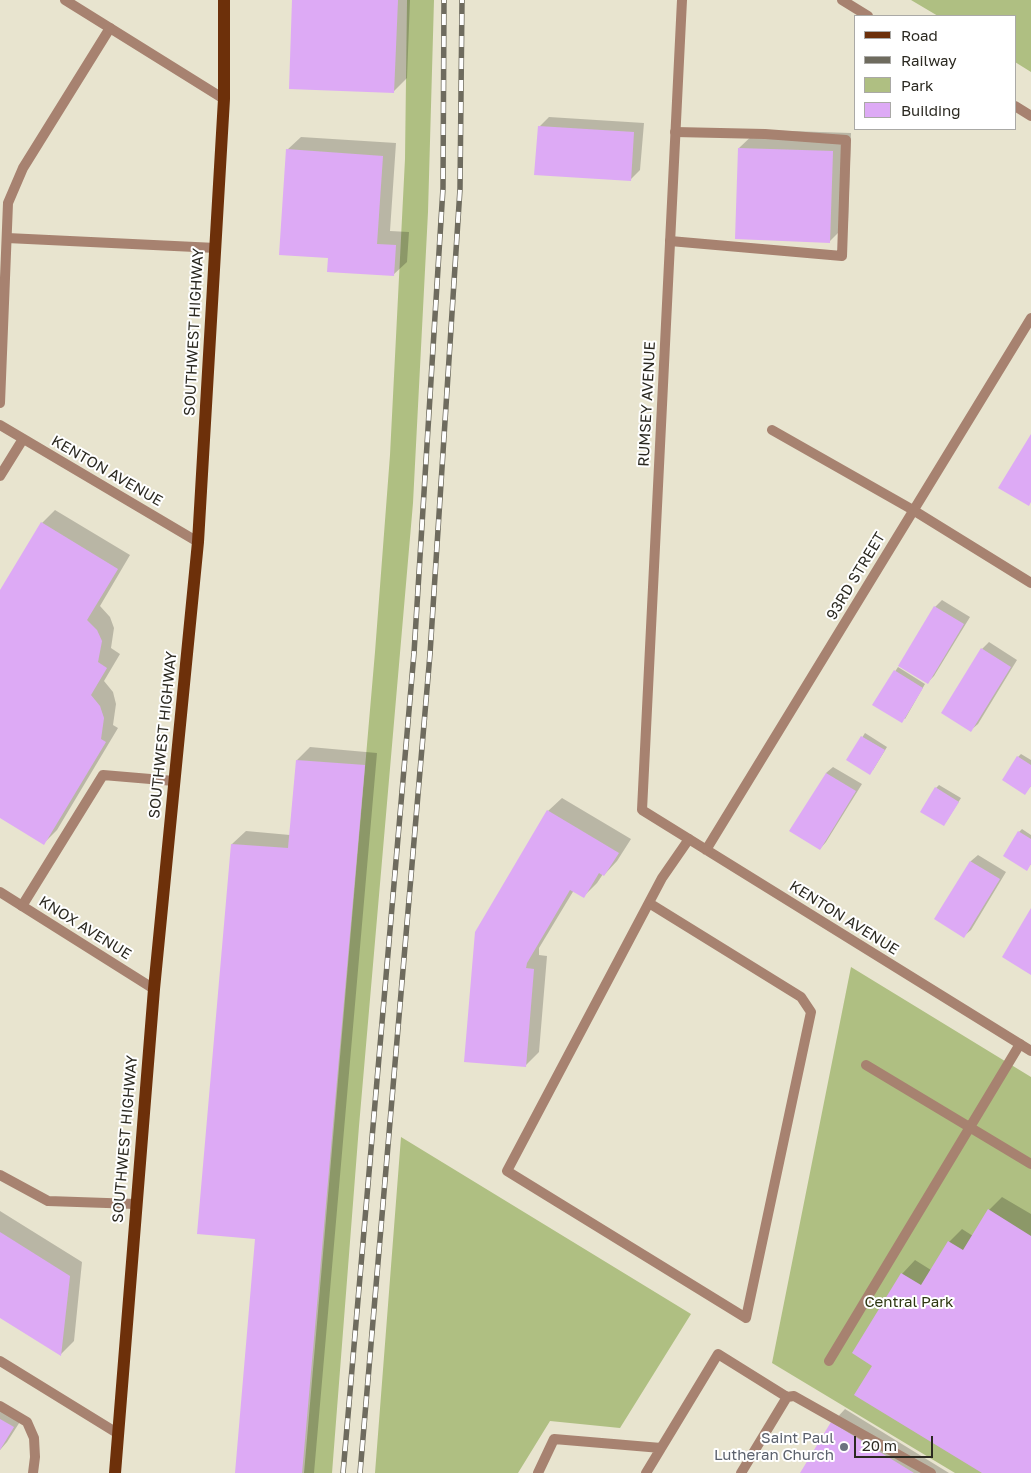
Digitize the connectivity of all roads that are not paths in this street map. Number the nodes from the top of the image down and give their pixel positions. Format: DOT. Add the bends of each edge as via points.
graph roads {
  1 [pos="65,0"];
  2 [pos="224,0"];
  3 [pos="682,0"];
  4 [pos="842,0"];
  5 [pos="866,15"];
  6 [pos="110,28"];
  7 [pos="224,100"];
  8 [pos="1016,107"];
  9 [pos="1031,116"];
  10 [pos="675,132"];
  11 [pos="7,238"];
  12 [pos="670,241"];
  13 [pos="216,248"];
  14 [pos="1031,318"];
  15 [pos="0,403"];
  16 [pos="0,425"];
  17 [pos="772,430"];
  18 [pos="22,439"];
  19 [pos="0,476"];
  20 [pos="913,510"];
  21 [pos="198,542"];
  22 [pos="1031,583"];
  23 [pos="174,781"];
  24 [pos="642,810"];
  25 [pos="689,839"];
  26 [pos="706,850"];
  27 [pos="0,892"];
  28 [pos="649,903"];
  29 [pos="22,906"];
  30 [pos="154,989"];
  31 [pos="1020,1044"];
  32 [pos="1031,1051"];
  33 [pos="866,1065"];
  34 [pos="969,1127"];
  35 [pos="1031,1164"];
  36 [pos="0,1174"];
  37 [pos="136,1204"];
  38 [pos="0,1361"];
  39 [pos="829,1361"];
  40 [pos="787,1397"];
  41 [pos="0,1406"];
  42 [pos="117,1433"];
  43 [pos="661,1448"];
  44 [pos="32,1473"];
  45 [pos="115,1473"];
  46 [pos="538,1473"];
  47 [pos="646,1473"];
  48 [pos="741,1473"];
  49 [pos="931,1473"];
  1 -- 6 [label="street"];
  2 -- 7 [label="main road, SOUTHWEST HIGHWAY"];
  3 -- 10 [label="street, RUMSEY AVENUE"];
  4 -- 5 [label="street"];
  6 -- 7 [label="street"];
  6 -- 11 [label="street" via="23,168 8,204"];
  7 -- 13 [label="main road, SOUTHWEST HIGHWAY"];
  8 -- 9 [label="street"];
  10 -- 12 [label="street, RUMSEY AVENUE"];
  10 -- 12 [label="street" via="846,140 842,256"];
  11 -- 13 [label="street"];
  11 -- 15 [label="street"];
  12 -- 24 [label="street, RUMSEY AVENUE"];
  13 -- 21 [label="main road, SOUTHWEST HIGHWAY"];
  14 -- 20 [label="street, 93RD STREET"];
  16 -- 18 [label="street, KENTON AVENUE"];
  17 -- 20 [label="street"];
  18 -- 19 [label="street"];
  18 -- 21 [label="street, KENTON AVENUE"];
  20 -- 22 [label="street"];
  20 -- 26 [label="street, 93RD STREET"];
  21 -- 23 [label="main road, SOUTHWEST HIGHWAY"];
  23 -- 29 [label="street" via="103,775"];
  23 -- 30 [label="main road, SOUTHWEST HIGHWAY"];
  24 -- 25 [label="street, KENTON AVENUE"];
  25 -- 26 [label="street, KENTON AVENUE"];
  25 -- 28 [label="street"];
  26 -- 31 [label="street, KENTON AVENUE"];
  27 -- 29 [label="street, KNOX AVENUE"];
  28 -- 28 [label="street" via="508,1171 746,1318 811,1012 801,997"];
  29 -- 30 [label="street, KNOX AVENUE"];
  30 -- 37 [label="main road, SOUTHWEST HIGHWAY"];
  31 -- 32 [label="street, KENTON AVENUE"];
  31 -- 34 [label="street"];
  33 -- 34 [label="street"];
  34 -- 35 [label="street"];
  34 -- 39 [label="street"];
  36 -- 37 [label="street" via="48,1201"];
  37 -- 42 [label="main road, SOUTHWEST HIGHWAY"];
  38 -- 42 [label="street"];
  40 -- 43 [label="street" via="718,1354"];
  40 -- 48 [label="street"];
  40 -- 49 [label="street" via="794,1396"];
  41 -- 44 [label="street" via="27,1422 34,1438"];
  42 -- 45 [label="main road, SOUTHWEST HIGHWAY"];
  43 -- 46 [label="street" via="554,1439"];
  43 -- 47 [label="street"];
}
